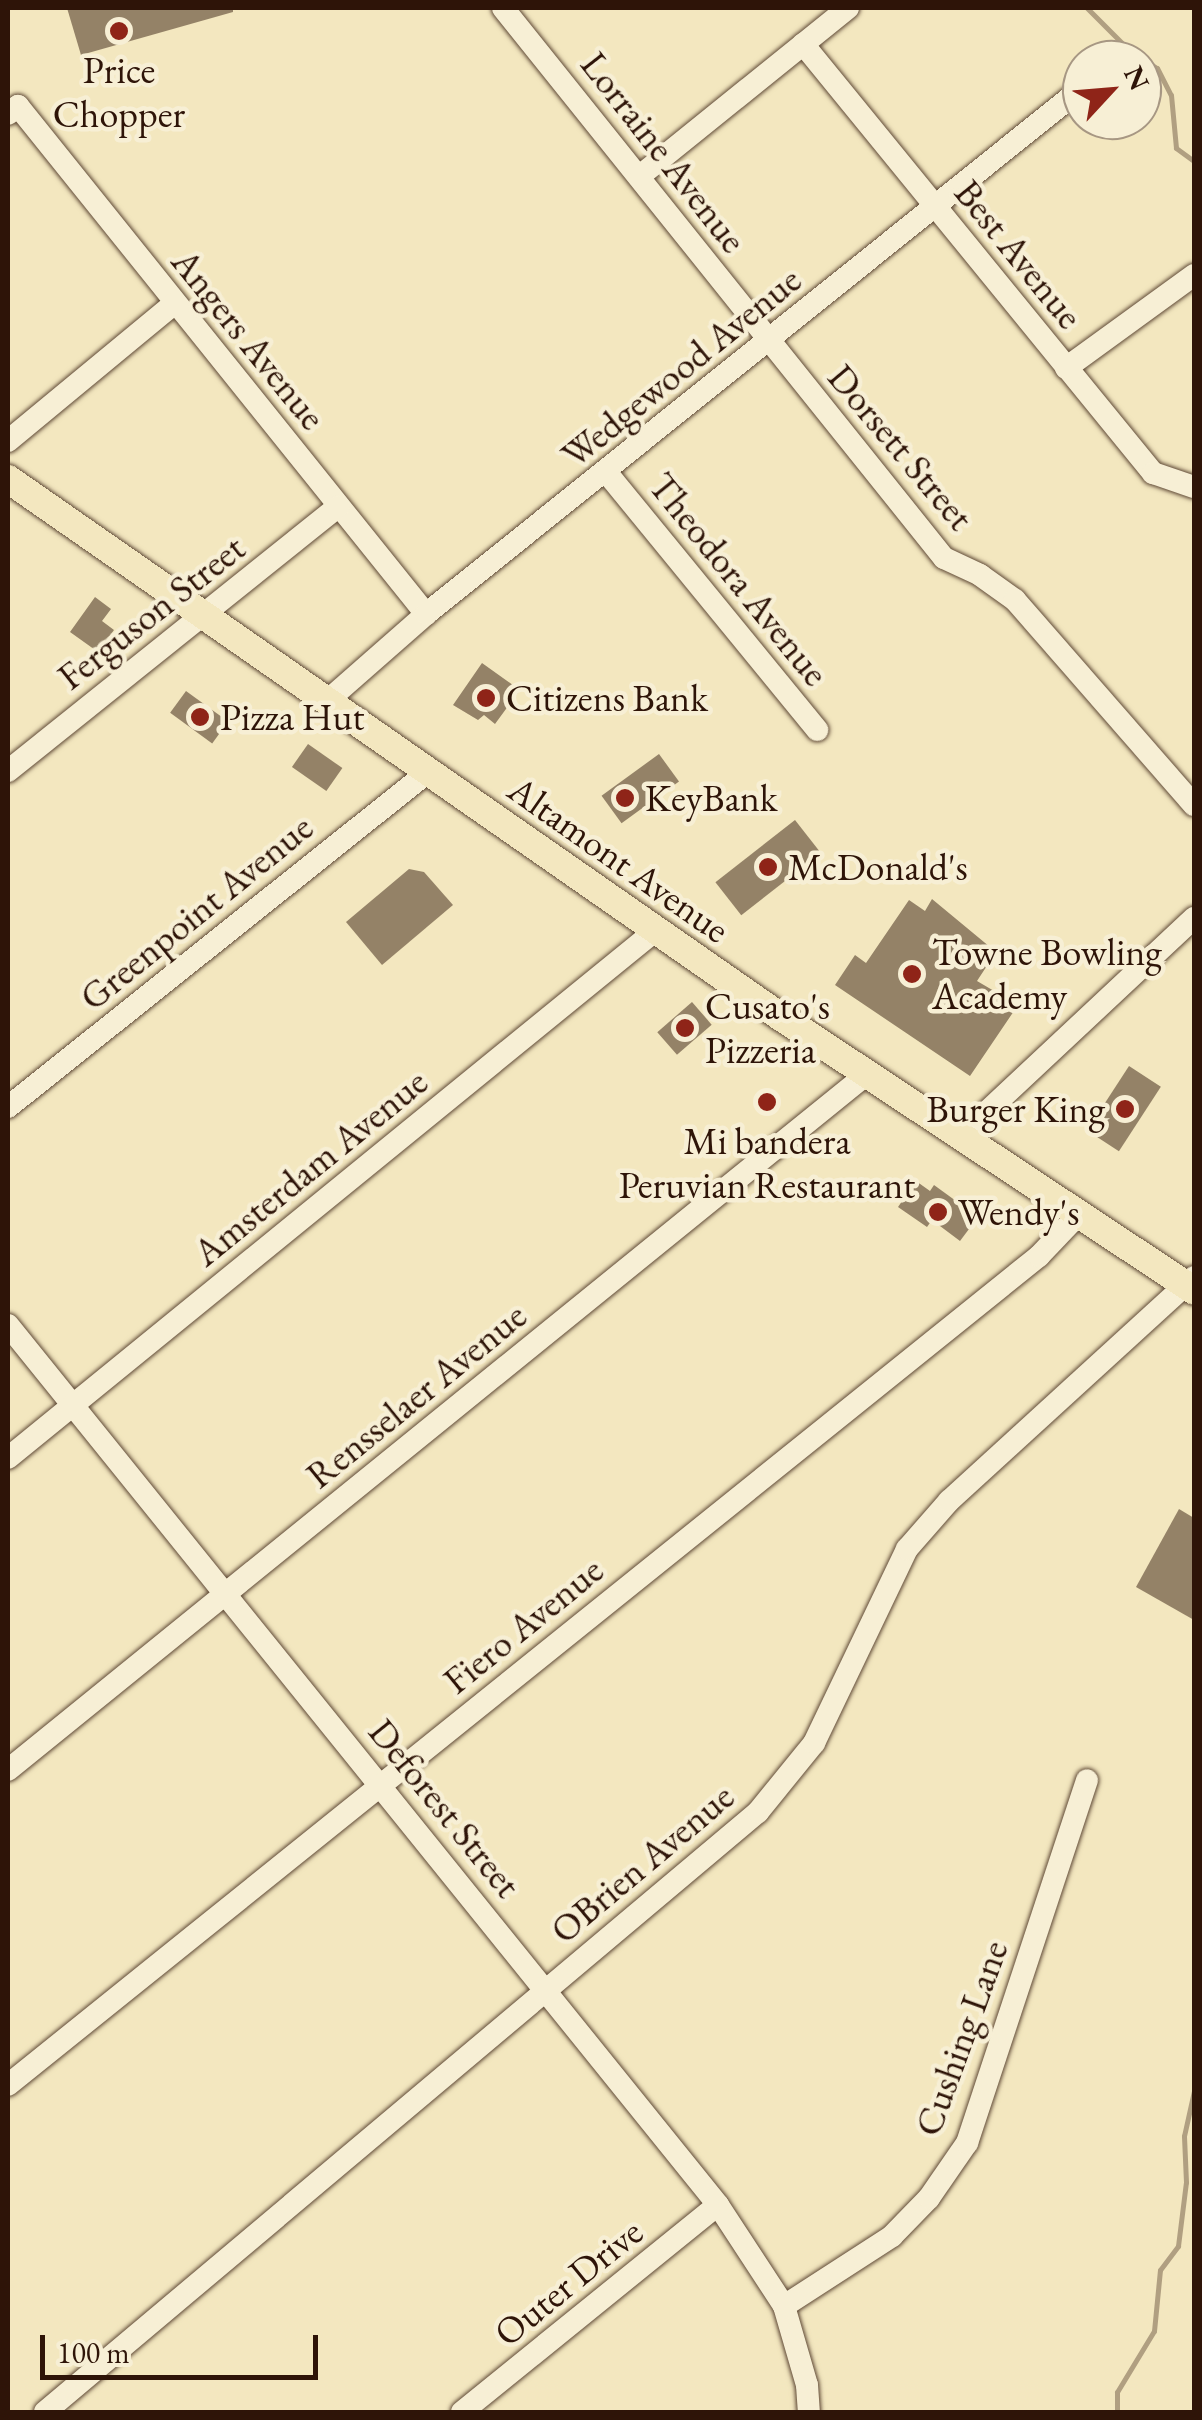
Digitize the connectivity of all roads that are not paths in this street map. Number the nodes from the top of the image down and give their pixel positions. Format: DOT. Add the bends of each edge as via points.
graph roads {
  1 [pos="503,8"];
  2 [pos="848,8"];
  3 [pos="803,44"];
  4 [pos="1062,104"];
  5 [pos="13,110"];
  6 [pos="640,174"];
  7 [pos="936,206"];
  8 [pos="1194,275"];
  9 [pos="175,303"];
  10 [pos="768,342"];
  11 [pos="1066,368"];
  12 [pos="8,440"];
  13 [pos="606,473"];
  14 [pos="8,478"];
  15 [pos="1194,486"];
  16 [pos="338,507"];
  17 [pos="426,614"];
  18 [pos="202,615"];
  19 [pos="326,702"];
  20 [pos="817,730"];
  21 [pos="8,771"];
  22 [pos="428,772"];
  23 [pos="1194,805"];
  24 [pos="1194,918"];
  25 [pos="656,930"];
  26 [pos="867,1074"];
  27 [pos="8,1107"];
  28 [pos="966,1140"];
  29 [pos="1078,1215"];
  30 [pos="1192,1284"];
  31 [pos="8,1325"];
  32 [pos="72,1407"];
  33 [pos="8,1458"];
  34 [pos="226,1594"];
  35 [pos="8,1770"];
  36 [pos="1087,1780"];
  37 [pos="380,1785"];
  38 [pos="546,1990"];
  39 [pos="8,2086"];
  40 [pos="718,2205"];
  41 [pos="784,2306"];
  42 [pos="45,2412"];
  43 [pos="462,2412"];
  44 [pos="810,2412"];
  1 -- 6 [label="street, Lorraine Avenue"];
  2 -- 3 [label="street"];
  3 -- 6 [label="street"];
  3 -- 7 [label="street, Best Avenue"];
  4 -- 7 [label="street, Wedgewood Avenue"];
  5 -- 9 [label="street, Angers Avenue"];
  6 -- 10 [label="street, Lorraine Avenue"];
  7 -- 10 [label="street, Wedgewood Avenue"];
  7 -- 11 [label="street, Best Avenue"];
  8 -- 11 [label="street"];
  9 -- 12 [label="street"];
  9 -- 16 [label="street, Angers Avenue"];
  10 -- 13 [label="street, Wedgewood Avenue"];
  10 -- 23 [label="street, Dorsett Street" via="944,558 1015,600"];
  11 -- 15 [label="street, Best Avenue" via="1154,474"];
  13 -- 17 [label="street, Wedgewood Avenue"];
  13 -- 20 [label="street, Theodora Avenue"];
  14 -- 18 [label="main road, Altamont Avenue"];
  16 -- 17 [label="street, Angers Avenue"];
  16 -- 18 [label="street, Ferguson Street"];
  17 -- 19 [label="street, Wedgewood Avenue"];
  18 -- 19 [label="main road, Altamont Avenue"];
  18 -- 21 [label="street, Ferguson Street"];
  19 -- 22 [label="main road, Altamont Avenue"];
  22 -- 25 [label="main road, Altamont Avenue"];
  22 -- 27 [label="street, Greenpoint Avenue"];
  24 -- 28 [label="street" via="978,1120"];
  25 -- 26 [label="main road, Altamont Avenue"];
  25 -- 32 [label="street, Amsterdam Avenue"];
  26 -- 28 [label="main road, Altamont Avenue"];
  26 -- 34 [label="street, Rensselaer Avenue"];
  28 -- 29 [label="main road, Altamont Avenue"];
  29 -- 30 [label="main road, Altamont Avenue"];
  29 -- 37 [label="street, Fiero Avenue" via="1038,1256"];
  30 -- 38 [label="street, OBrien Avenue" via="948,1501 907,1550 814,1743 788,1780"];
  31 -- 32 [label="street, Deforest Street"];
  32 -- 33 [label="street, Amsterdam Avenue"];
  32 -- 34 [label="street, Deforest Street"];
  34 -- 35 [label="street, Rensselaer Avenue"];
  34 -- 37 [label="street, Deforest Street"];
  36 -- 41 [label="street, Cushing Lane" via="967,2142 930,2198 892,2236"];
  37 -- 38 [label="street, Deforest Street"];
  37 -- 39 [label="street, Fiero Avenue"];
  38 -- 40 [label="street, Deforest Street"];
  38 -- 42 [label="street, OBrien Avenue"];
  40 -- 41 [label="street, Deforest Street"];
  40 -- 43 [label="street, Outer Drive"];
  41 -- 44 [label="street, Deforest Street"];
}
